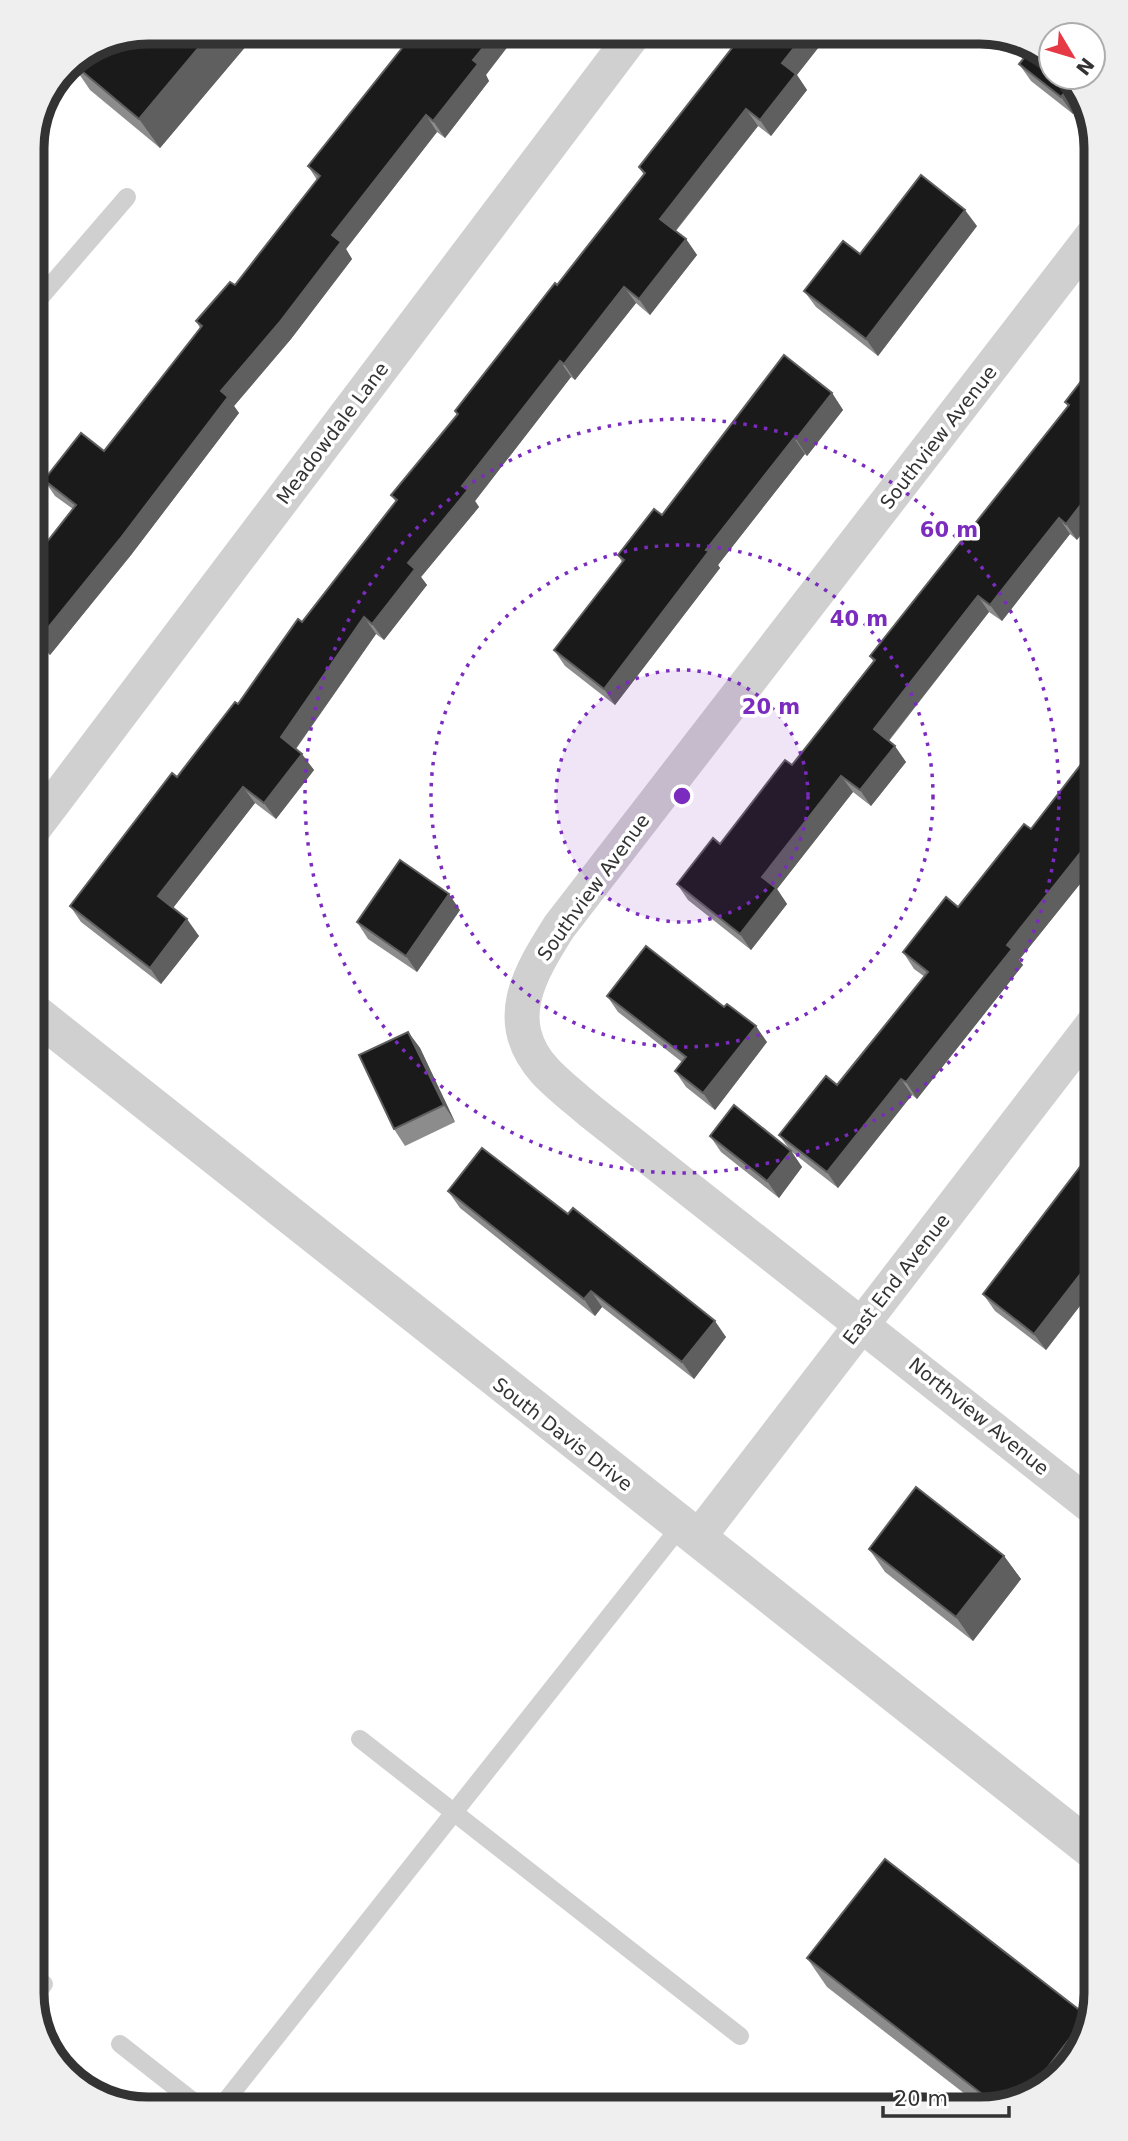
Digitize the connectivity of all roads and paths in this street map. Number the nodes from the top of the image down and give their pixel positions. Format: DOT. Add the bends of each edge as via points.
graph roads {
  1 [pos="626,44"];
  2 [pos="127,197"];
  3 [pos="1084,248"];
  4 [pos="44,293"];
  5 [pos="44,815"];
  6 [pos="44,1021"];
  7 [pos="1084,1037"];
  8 [pos="862,1323"];
  9 [pos="1084,1500"];
  10 [pos="688,1533"];
  11 [pos="359,1739"];
  12 [pos="454,1812"];
  13 [pos="1084,1843"];
  14 [pos="740,2036"];
  15 [pos="120,2044"];
  16 [pos="188,2097"];
  17 [pos="229,2097"];
  1 -- 5 [label="street, Meadowdale Lane"];
  2 -- 4 [label="lane"];
  3 -- 8 [label="street, Southview Avenue" via="559,927 532,971 521,1006 525,1038 544,1070"];
  6 -- 10 [label="street, South Davis Drive"];
  7 -- 8 [label="street, East End Avenue"];
  8 -- 9 [label="street, Northview Avenue"];
  8 -- 10 [label="street, East End Avenue"];
  10 -- 12 [label="lane"];
  10 -- 13 [label="street, South Davis Drive"];
  11 -- 12 [label="lane"];
  12 -- 14 [label="lane"];
  12 -- 17 [label="lane"];
  15 -- 16 [label="lane"];
}
